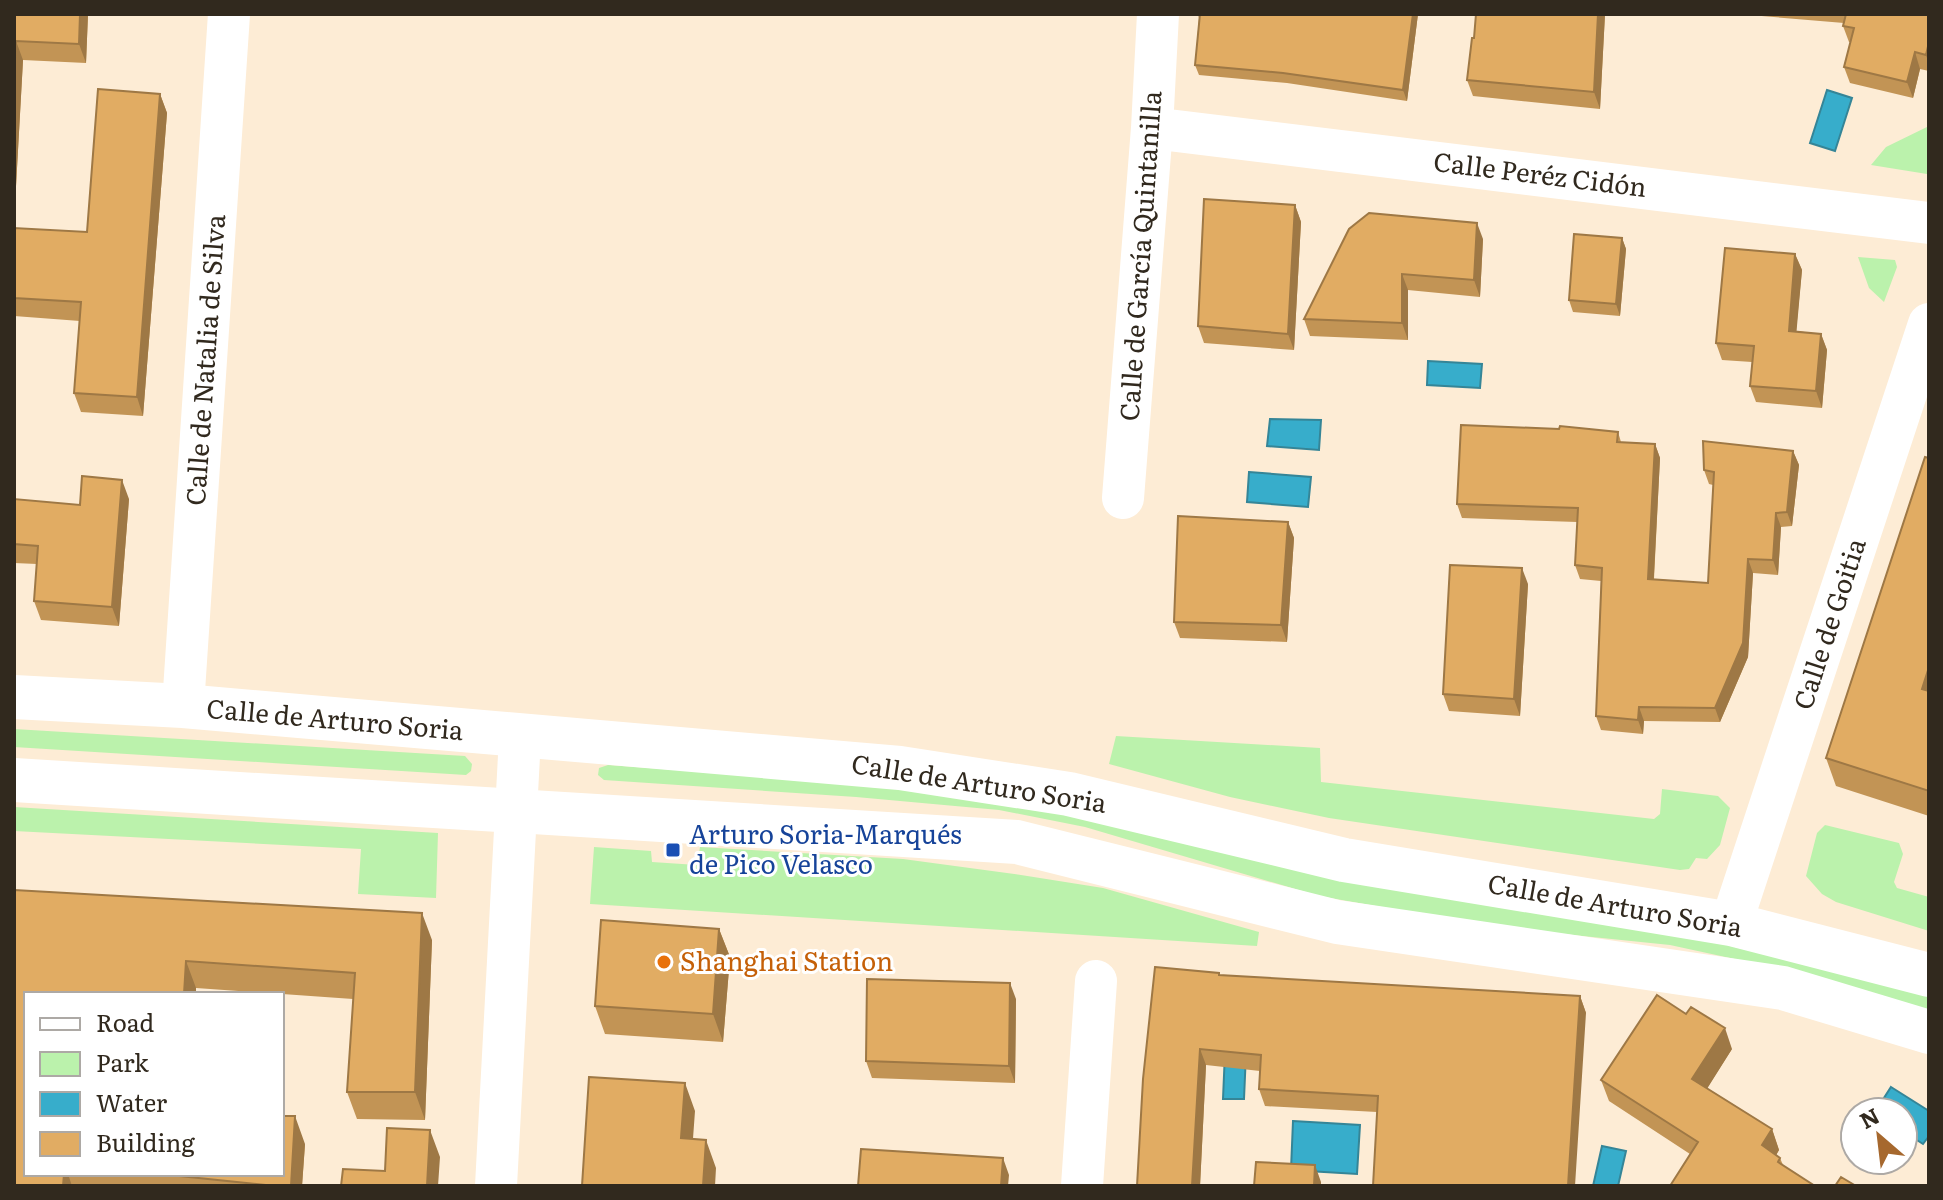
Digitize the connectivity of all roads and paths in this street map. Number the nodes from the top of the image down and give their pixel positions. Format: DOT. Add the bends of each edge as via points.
graph roads {
  1 [pos="229,14"];
  2 [pos="1158,14"];
  3 [pos="1152,128"];
  4 [pos="1929,223"];
  5 [pos="1929,324"];
  6 [pos="1123,498"];
  7 [pos="14,697"];
  8 [pos="183,706"];
  9 [pos="520,737"];
  10 [pos="14,780"];
  11 [pos="515,812"];
  12 [pos="1731,924"];
  13 [pos="1929,975"];
  14 [pos="1096,981"];
  15 [pos="1929,1032"];
  16 [pos="496,1186"];
  17 [pos="1082,1186"];
  1 -- 8 [label="street, Calle de Natalia de Silva"];
  2 -- 3 [label="street, Calle de García Quintanilla"];
  3 -- 4 [label="street, Calle Peréz Cidón"];
  3 -- 6 [label="street, Calle de García Quintanilla"];
  5 -- 12 [label="street, Calle de Goitia"];
  7 -- 8 [label="main road, Calle de Arturo Soria"];
  8 -- 9 [label="main road, Calle de Arturo Soria"];
  9 -- 11 [label="street"];
  9 -- 12 [label="main road, Calle de Arturo Soria" via="900,768 1054,791 1344,860"];
  10 -- 11 [label="main road, Calle de Arturo Soria"];
  11 -- 15 [label="main road, Calle de Arturo Soria" via="1017,842 1337,922 1783,988"];
  11 -- 16 [label="street"];
  12 -- 13 [label="main road, Calle de Arturo Soria"];
  14 -- 17 [label="street"];
}
